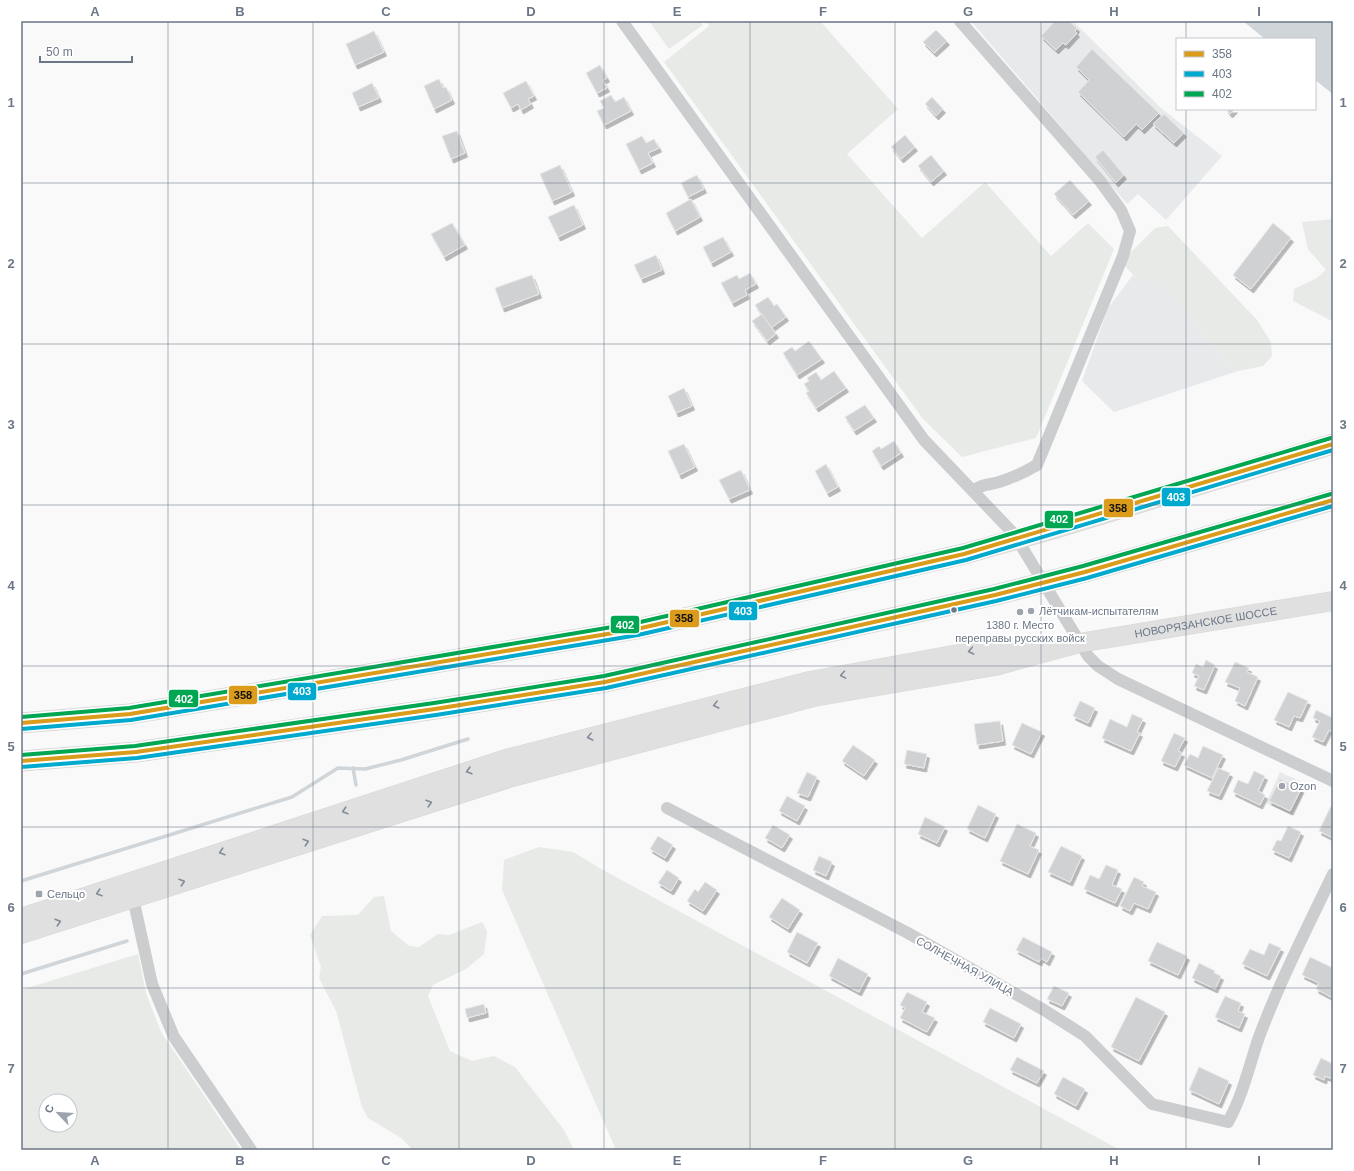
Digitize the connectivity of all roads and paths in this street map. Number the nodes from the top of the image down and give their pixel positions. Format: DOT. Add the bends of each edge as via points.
graph roads {
  1 [pos="622,21"];
  2 [pos="960,21"];
  3 [pos="1333,444"];
  4 [pos="973,491"];
  5 [pos="1333,500"];
  6 [pos="1333,601"];
  7 [pos="1079,643"];
  8 [pos="21,723"];
  9 [pos="21,761"];
  10 [pos="1333,781"];
  11 [pos="667,808"];
  12 [pos="1333,874"];
  13 [pos="133,898"];
  14 [pos="21,918"];
  15 [pos="21,934"];
  16 [pos="251,1150"];
  1 -- 4 [label="street" via="924,440"];
  2 -- 4 [label="street" via="1100,181 1121,210 1130,231 1123,256 1036,465"];
  3 -- 8 [label="highway, bridge" via="964,554 637,629 130,714"];
  4 -- 7 [label="street" via="1014,534"];
  5 -- 9 [label="highway, bridge" via="1085,572 995,595 605,682 136,752"];
  6 -- 7 [label="main road, НОВОРЯЗАНСКОЕ ШОССЕ"];
  7 -- 10 [label="street" via="1098,666 1118,680"];
  13 -- 7 [label="main road, one-way" via="519,775 813,696 995,666"];
  7 -- 14 [label="main road, one-way" via="992,648 810,681 514,757 412,788"];
  11 -- 12 [label="street, СОЛНЕЧНАЯ УЛИЦА" via="906,932 1044,1010 1085,1036 1152,1104 1228,1122 1239,1101 1259,1038 1283,979"];
  15 -- 13 [label="main road, one-way"];
  13 -- 16 [label="street" via="152,984 174,1037"];
}
